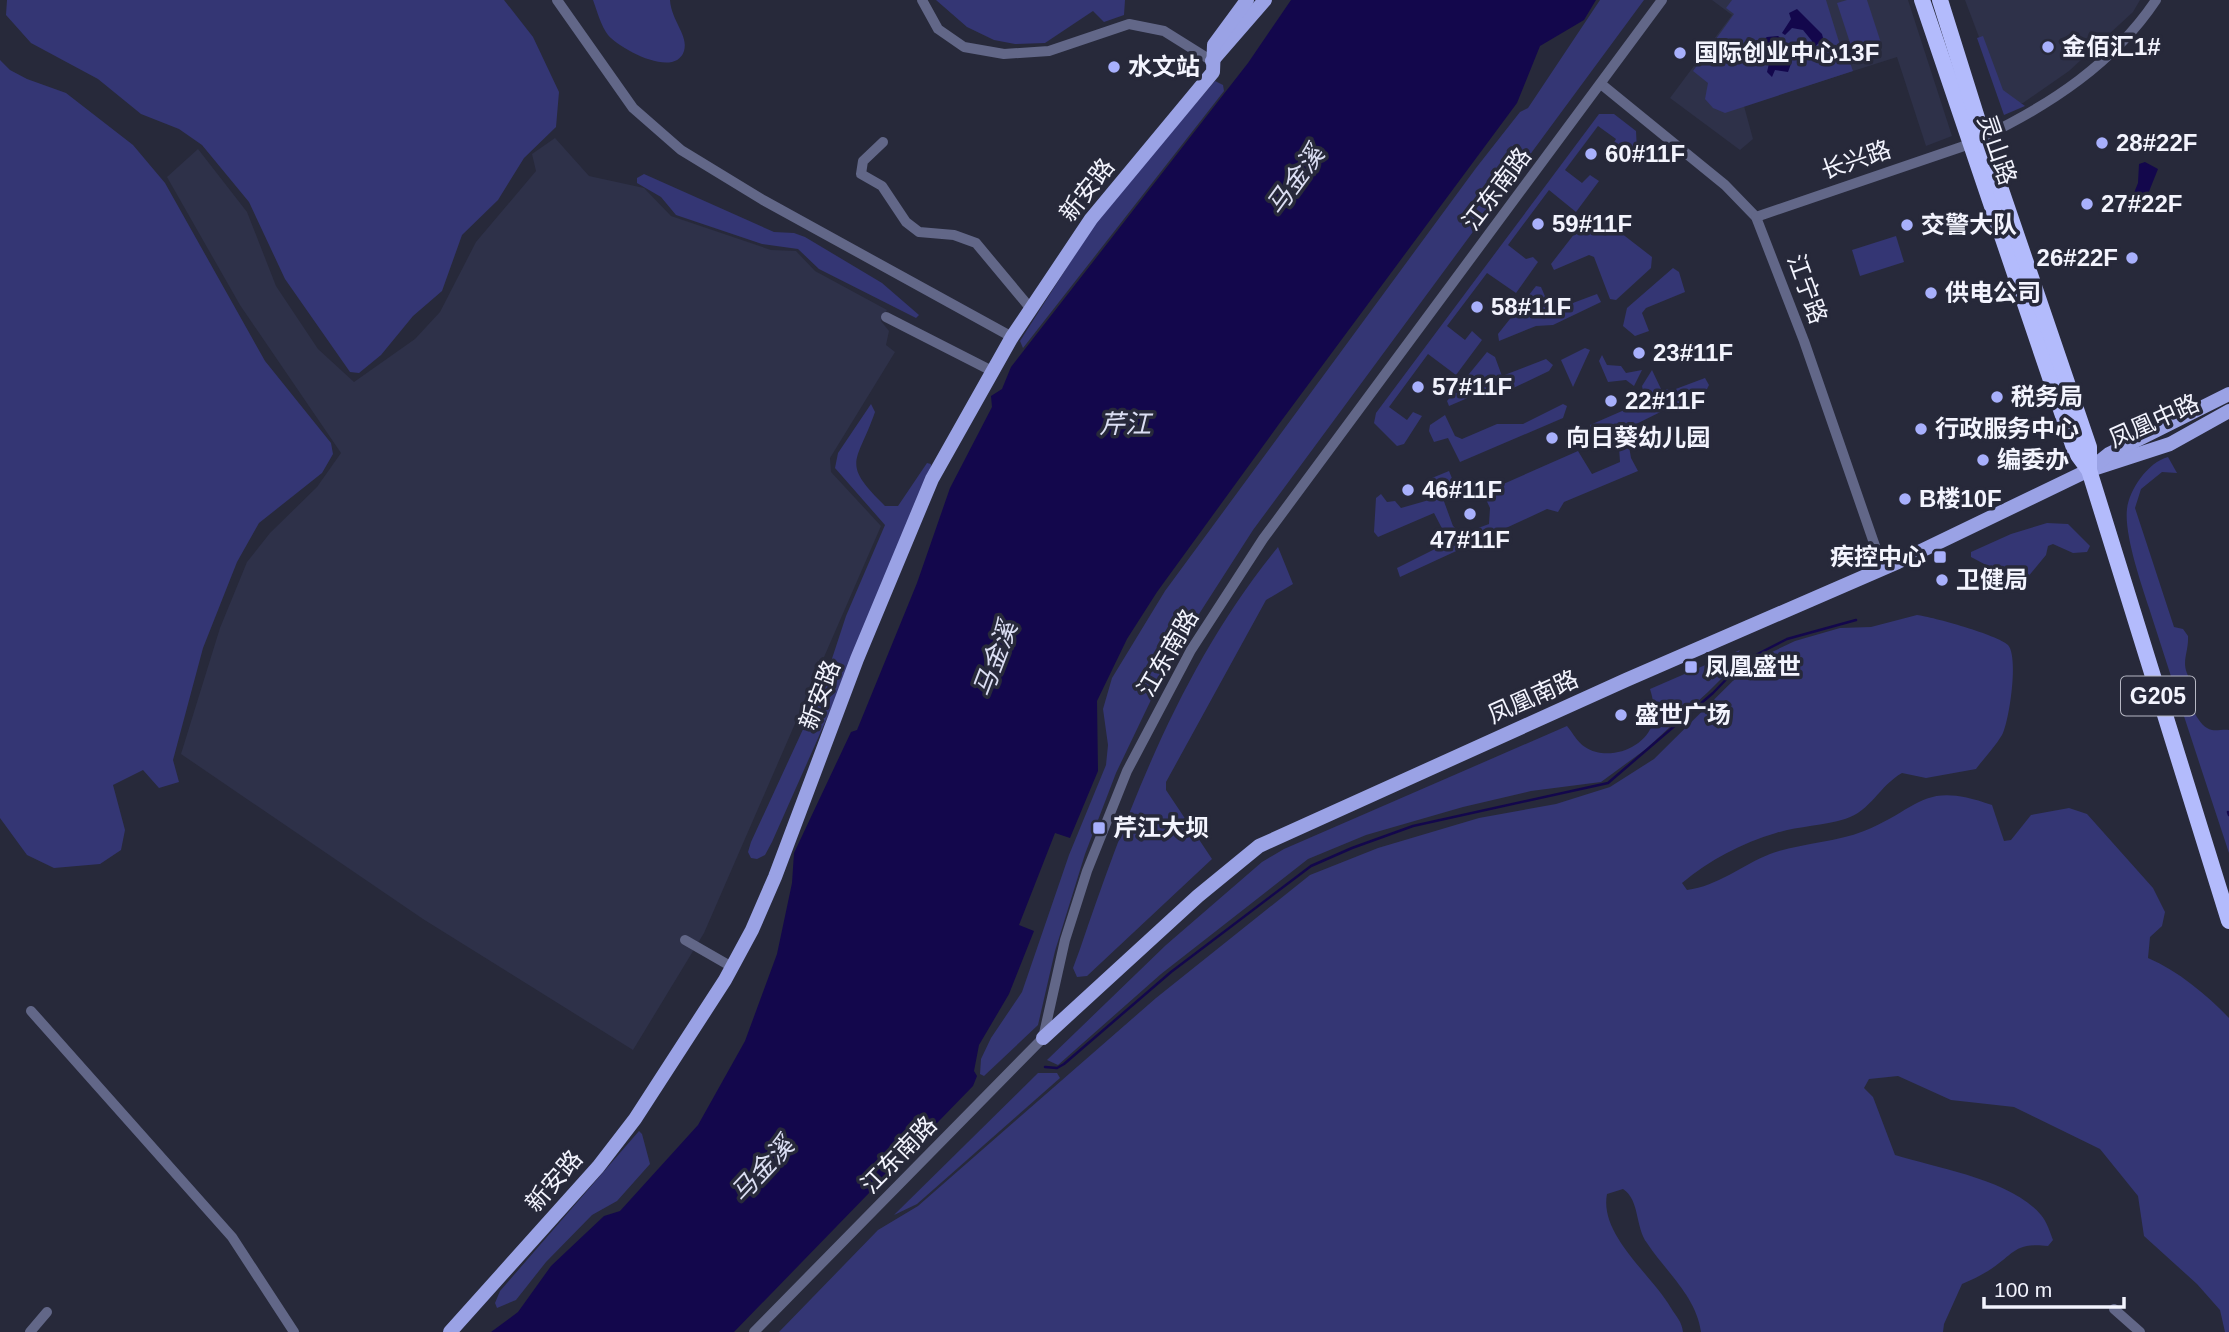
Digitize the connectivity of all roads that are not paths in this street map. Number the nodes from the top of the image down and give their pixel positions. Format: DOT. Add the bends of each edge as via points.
graph roads {
  1 [pos="557,0"];
  2 [pos="922,0"];
  3 [pos="1247,0"];
  4 [pos="1265,0"];
  5 [pos="1661,0"];
  6 [pos="1922,0"];
  7 [pos="1940,0"];
  8 [pos="2156,0"];
  9 [pos="1212,61"];
  10 [pos="1601,84"];
  11 [pos="1977,141"];
  12 [pos="883,142"];
  13 [pos="1756,217"];
  14 [pos="1031,309"];
  15 [pos="886,317"];
  16 [pos="1013,337"];
  17 [pos="992,371"];
  18 [pos="2229,394"];
  19 [pos="2229,411"];
  20 [pos="2088,470"];
  21 [pos="1882,569"];
  22 [pos="2229,921"];
  23 [pos="685,940"];
  24 [pos="732,967"];
  25 [pos="31,1011"];
  26 [pos="1043,1038"];
  27 [pos="2114,1309"];
  28 [pos="47,1312"];
  29 [pos="30,1332"];
  30 [pos="294,1332"];
  31 [pos="450,1332"];
  32 [pos="754,1332"];
  33 [pos="2140,1332"];
  1 -- 16 [label="street" via="633,108 681,150 763,201"];
  2 -- 9 [label="street" via="938,29 964,47 1004,54 1049,51 1129,24 1164,31"];
  3 -- 9 [label="main road, 新安路" via="1214,45"];
  4 -- 9 [label="main road, 新安路"];
  5 -- 10 [label="street, 江东南路"];
  6 -- 11 [label="highway, 灵山路"];
  7 -- 11 [label="highway, 灵山路 / G205"];
  8 -- 11 [label="street, 长兴路" via="2107,57 2075,84"];
  9 -- 14 [label="main road, 新安路" via="1213,72 1091,219"];
  10 -- 13 [label="street, 江宁路" via="1724,184"];
  10 -- 26 [label="street, 江东南路" via="1263,539 1191,650 1127,771 1087,871 1065,940"];
  11 -- 13 [label="street, 长兴路"];
  11 -- 20 [label="highway, 灵山路 / G205" via="2089,447"];
  12 -- 14 [label="street" via="863,161 860,172 882,186 906,222 919,232 954,235 976,243"];
  13 -- 21 [label="street, 江宁路"];
  14 -- 16 [label="main road, 新安路"];
  15 -- 17 [label="street"];
  16 -- 17 [label="main road, 新安路"];
  17 -- 24 [label="main road, 新安路" via="932,479 775,877"];
  18 -- 20 [label="main road, 凤凰中路" via="2109,454"];
  19 -- 20 [label="main road, 凤凰中路" via="2170,444"];
  20 -- 21 [label="main road, 凤凰南路"];
  20 -- 22 [label="highway, 灵山路 / G205"];
  21 -- 26 [label="main road, 凤凰南路" via="1259,846"];
  23 -- 24 [label="street"];
  24 -- 31 [label="main road, 新安路" via="635,1119 598,1167"];
  25 -- 30 [label="street" via="232,1237"];
  26 -- 32 [label="street, 江东南路"];
  27 -- 33 [label="street"];
  28 -- 29 [label="street"];
}
